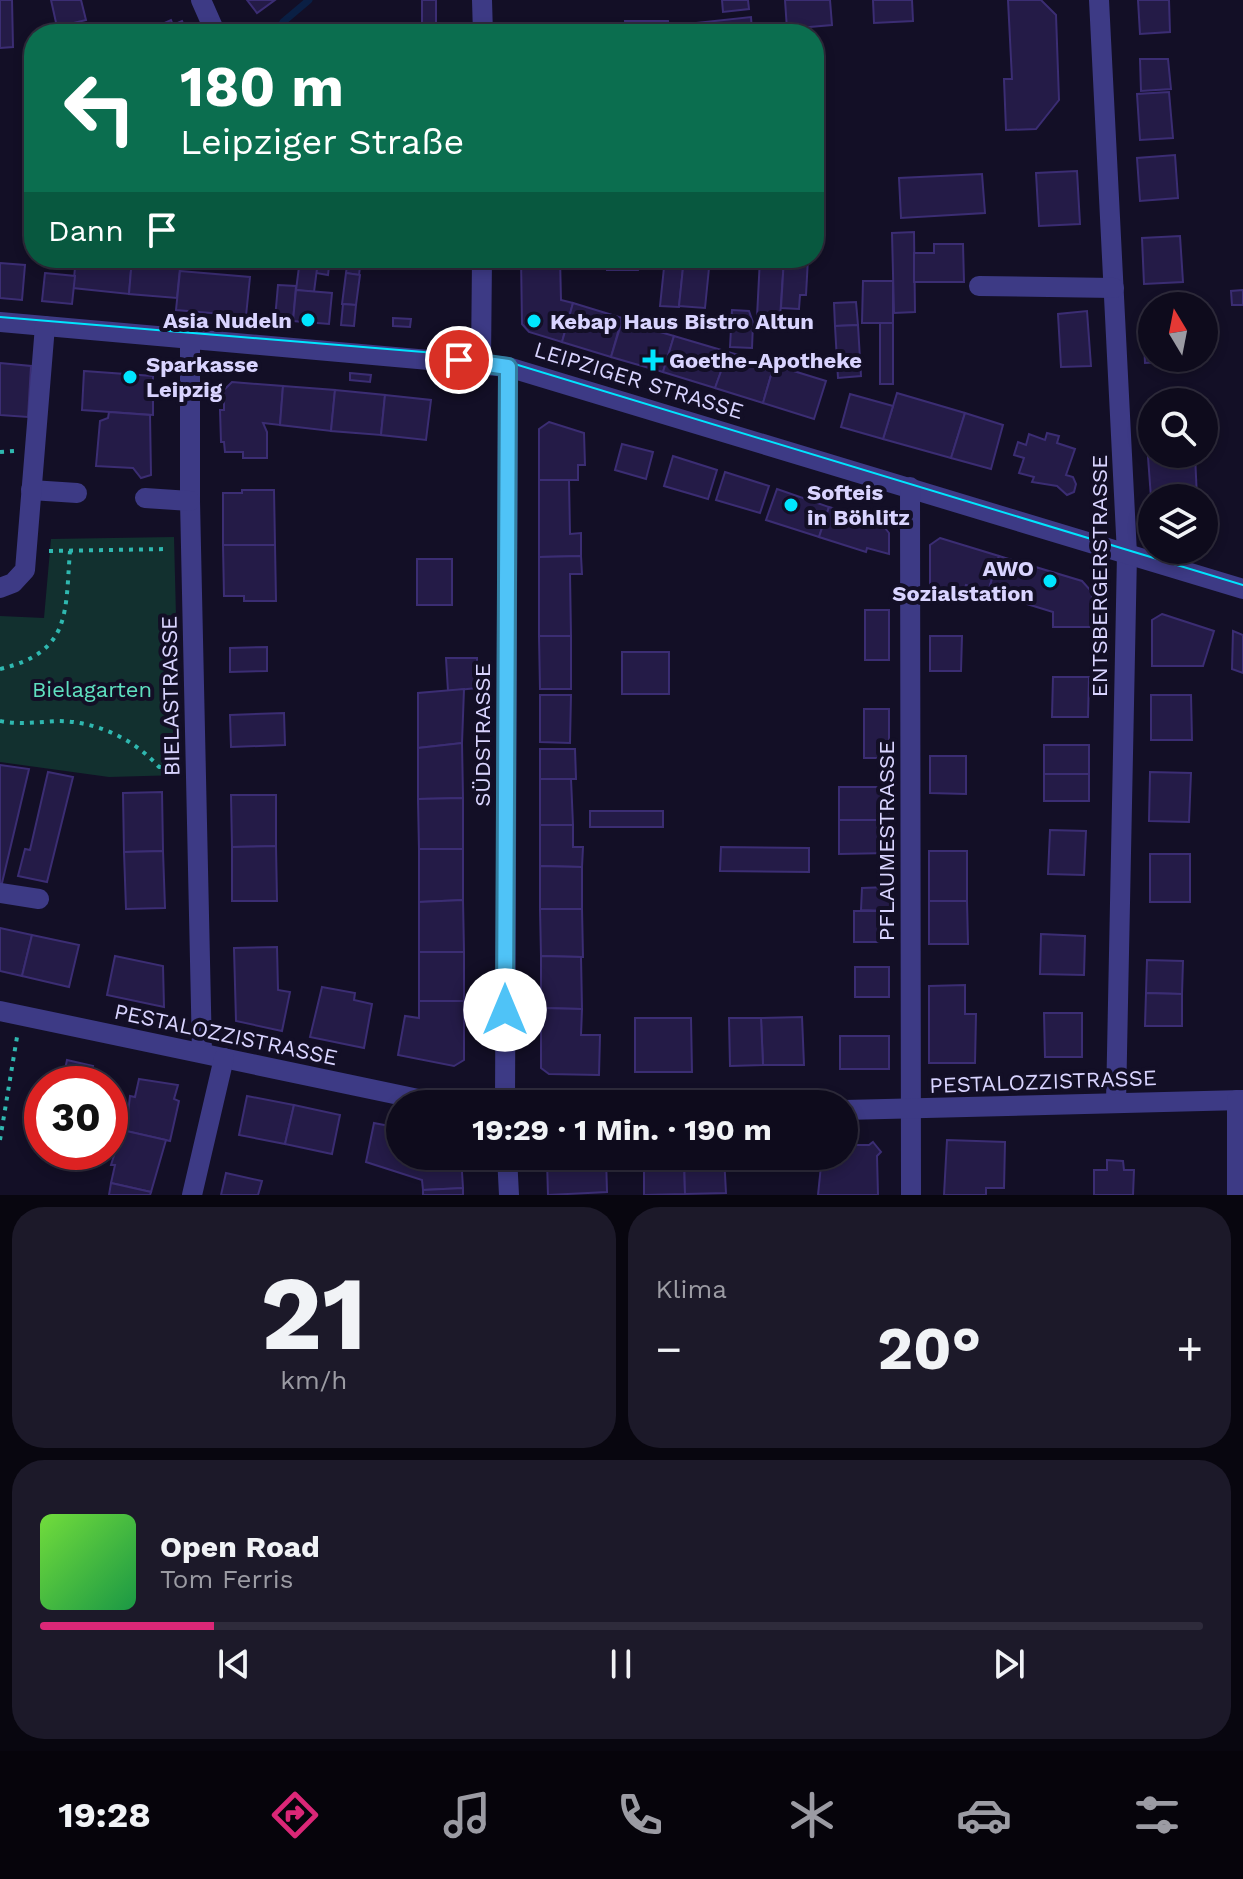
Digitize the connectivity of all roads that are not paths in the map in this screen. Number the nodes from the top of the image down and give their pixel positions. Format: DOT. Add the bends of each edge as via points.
graph roads {
  1 [pos="201,0"];
  2 [pos="482,0"];
  3 [pos="1099,0"];
  4 [pos="212,24"];
  5 [pos="483,24"];
  6 [pos="482,268"];
  7 [pos="979,286"];
  8 [pos="1114,288"];
  9 [pos="0,322"];
  10 [pos="45,326"];
  11 [pos="190,338"];
  12 [pos="481,362"];
  13 [pos="508,367"];
  14 [pos="910,487"];
  15 [pos="31,490"];
  16 [pos="77,493"];
  17 [pos="145,498"];
  18 [pos="190,501"];
  19 [pos="1127,554"];
  20 [pos="0,588"];
  21 [pos="1243,589"];
  22 [pos="0,893"];
  23 [pos="39,899"];
  24 [pos="0,1011"];
  25 [pos="202,1053"];
  26 [pos="224,1058"];
  27 [pos="505,1090"];
  28 [pos="386,1092"];
  29 [pos="1240,1100"];
  30 [pos="1116,1103"];
  31 [pos="911,1109"];
  32 [pos="858,1110"];
  33 [pos="508,1170"];
  34 [pos="192,1195"];
  35 [pos="509,1195"];
  36 [pos="911,1195"];
  37 [pos="1237,1195"];
  1 -- 4 [label="street"];
  2 -- 5 [label="street"];
  3 -- 8 [label="street, ENTSBERGERSTRASSE"];
  6 -- 12 [label="street"];
  7 -- 8 [label="street"];
  8 -- 19 [label="street, ENTSBERGERSTRASSE"];
  9 -- 10 [label="street, LEIPZIGER STRASSE"];
  10 -- 11 [label="street, LEIPZIGER STRASSE"];
  10 -- 15 [label="street"];
  11 -- 12 [label="street, LEIPZIGER STRASSE"];
  11 -- 18 [label="street, BIELASTRASSE"];
  12 -- 13 [label="street, LEIPZIGER STRASSE"];
  13 -- 14 [label="street, LEIPZIGER STRASSE"];
  13 -- 27 [label="street, SÜDSTRASSE"];
  14 -- 19 [label="street, LEIPZIGER STRASSE"];
  14 -- 31 [label="street, PFLAUMESTRASSE"];
  15 -- 16 [label="street"];
  15 -- 20 [label="street" via="25,570"];
  17 -- 18 [label="street"];
  18 -- 25 [label="street, BIELASTRASSE"];
  19 -- 21 [label="street, LEIPZIGER STRASSE"];
  19 -- 30 [label="street, ENTSBERGERSTRASSE"];
  22 -- 23 [label="street"];
  24 -- 25 [label="street, PESTALOZZISTRASSE"];
  25 -- 26 [label="street, PESTALOZZISTRASSE"];
  26 -- 28 [label="street, PESTALOZZISTRASSE"];
  26 -- 34 [label="street"];
  29 -- 30 [label="street, PESTALOZZISTRASSE"];
  29 -- 37 [label="street"];
  30 -- 31 [label="street, PESTALOZZISTRASSE"];
  31 -- 32 [label="street, PESTALOZZISTRASSE"];
  31 -- 36 [label="street, PFLAUMESTRASSE"];
  33 -- 35 [label="street"];
}
